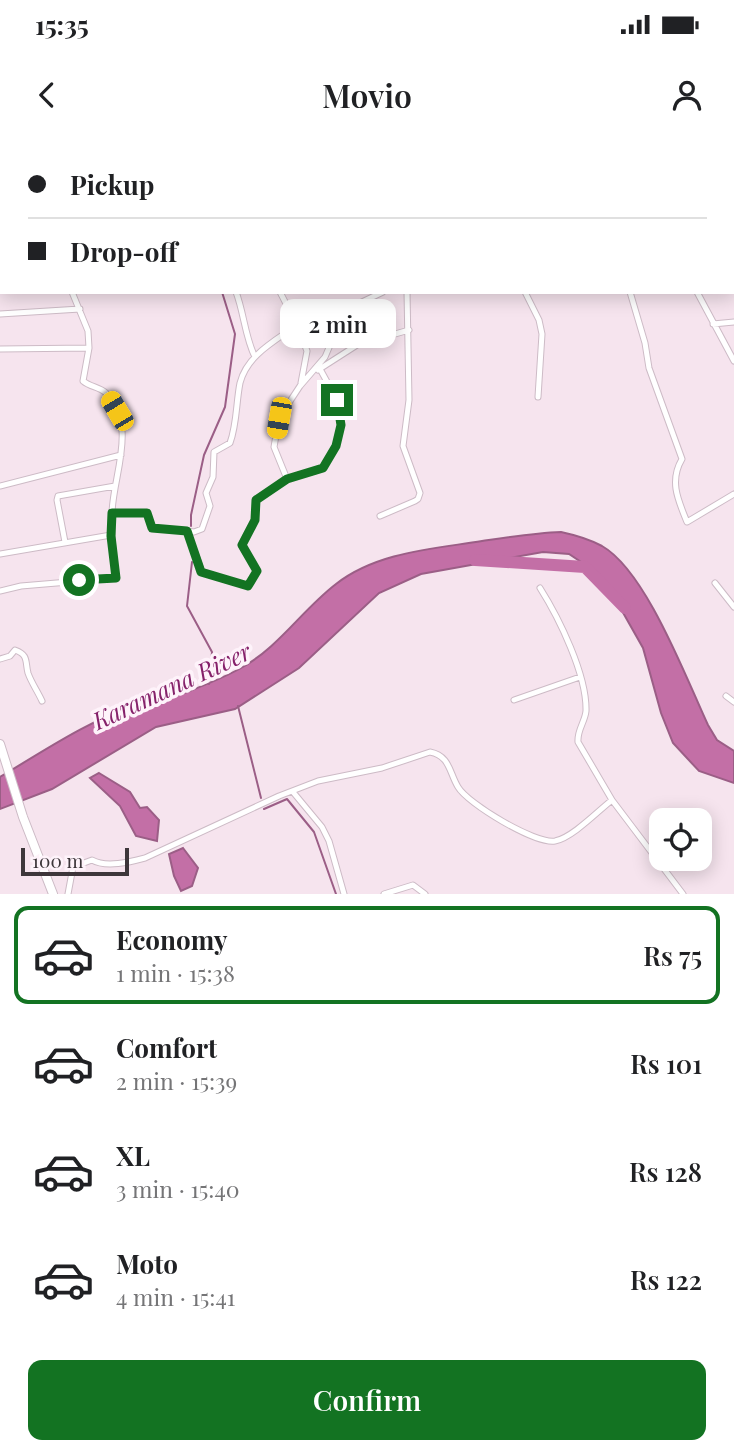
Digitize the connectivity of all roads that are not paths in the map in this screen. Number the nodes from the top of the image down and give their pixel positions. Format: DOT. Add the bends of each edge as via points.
graph roads {
  1 [pos="73,294"];
  2 [pos="237,294"];
  3 [pos="281,294"];
  4 [pos="379,294"];
  5 [pos="407,294"];
  6 [pos="526,294"];
  7 [pos="631,294"];
  8 [pos="698,294"];
  9 [pos="80,309"];
  10 [pos="0,314"];
  11 [pos="734,322"];
  12 [pos="713,324"];
  13 [pos="297,325"];
  14 [pos="409,330"];
  15 [pos="89,348"];
  16 [pos="0,349"];
  17 [pos="255,357"];
  18 [pos="734,361"];
  19 [pos="320,369"];
  20 [pos="300,386"];
  21 [pos="538,397"];
  22 [pos="121,455"];
  23 [pos="287,479"];
  24 [pos="0,486"];
  25 [pos="115,486"];
  26 [pos="734,494"];
  27 [pos="112,513"];
  28 [pos="380,516"];
  29 [pos="187,531"];
  30 [pos="111,536"];
  31 [pos="65,542"];
  32 [pos="0,554"];
  33 [pos="715,583"];
  34 [pos="540,588"];
  35 [pos="0,591"];
  36 [pos="734,607"];
  37 [pos="0,659"];
  38 [pos="580,677"];
  39 [pos="726,696"];
  40 [pos="514,700"];
  41 [pos="42,701"];
  42 [pos="734,702"];
  43 [pos="0,747"];
  44 [pos="293,792"];
  45 [pos="612,800"];
  46 [pos="53,894"];
  47 [pos="68,894"];
  48 [pos="344,894"];
  49 [pos="384,894"];
  50 [pos="425,894"];
  51 [pos="683,894"];
  1 -- 9 [label="street"];
  2 -- 17 [label="street"];
  3 -- 13 [label="street"];
  4 -- 20 [label="street" via="345,310 325,356"];
  5 -- 14 [label="street"];
  6 -- 21 [label="street" via="542,334"];
  7 -- 26 [label="street" via="649,368 682,459 674,473 687,522"];
  8 -- 12 [label="street"];
  9 -- 10 [label="street"];
  9 -- 15 [label="street"];
  11 -- 12 [label="street"];
  12 -- 18 [label="street"];
  13 -- 17 [label="street"];
  13 -- 20 [label="street" via="307,351"];
  14 -- 19 [label="street" via="357,345"];
  14 -- 28 [label="street" via="409,400 403,446 420,493 415,501"];
  15 -- 16 [label="street"];
  15 -- 22 [label="street" via="83,381 107,394 117,411"];
  17 -- 29 [label="street" via="240,382 230,443 215,452 205,522 202,529"];
  19 -- 20 [label="street"];
  19 -- 23 [label="street" via="337,400 341,425 336,446 323,468"];
  20 -- 23 [label="street" via="279,418 274,447"];
  22 -- 24 [label="street"];
  22 -- 25 [label="street"];
  23 -- 29 [label="street" via="256,500 255,520 242,545 257,571 248,586 201,572"];
  25 -- 27 [label="street"];
  25 -- 31 [label="street" via="58,496"];
  27 -- 29 [label="street" via="147,513 152,528"];
  27 -- 30 [label="street"];
  30 -- 31 [label="street"];
  30 -- 35 [label="street" via="116,578"];
  31 -- 32 [label="street"];
  33 -- 36 [label="street"];
  34 -- 38 [label="street" via="565,634"];
  37 -- 41 [label="street" via="15,650 24,655"];
  38 -- 40 [label="street"];
  38 -- 45 [label="street" via="586,710 578,742"];
  39 -- 42 [label="street"];
  43 -- 46 [label="main road"];
  44 -- 45 [label="street" via="333,776 382,768 430,752 446,760 465,797 544,840 568,835"];
  44 -- 47 [label="street" via="145,858 81,863 73,867"];
  44 -- 48 [label="street" via="329,841"];
  45 -- 51 [label="street"];
  49 -- 50 [label="street" via="413,885"];
}
